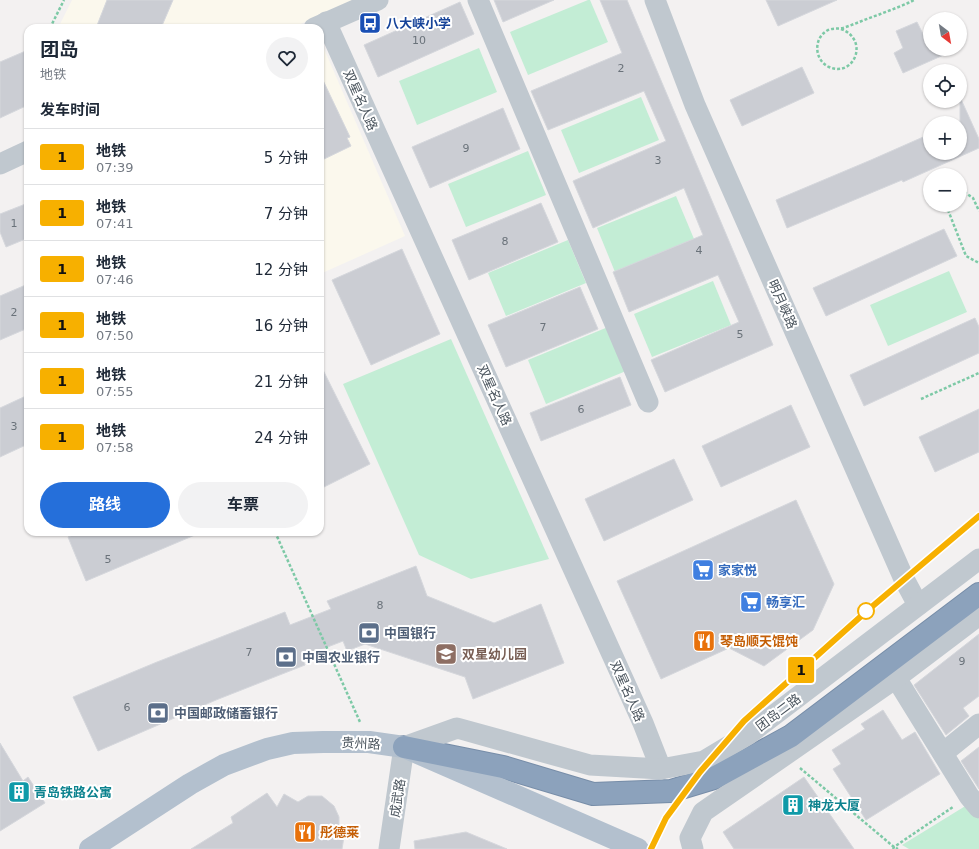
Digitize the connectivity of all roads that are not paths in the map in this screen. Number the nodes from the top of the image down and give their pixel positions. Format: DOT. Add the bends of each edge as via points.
graph roads {
  1 [pos="378,0"];
  2 [pos="478,0"];
  3 [pos="655,0"];
  4 [pos="322,24"];
  5 [pos="324,34"];
  6 [pos="24,153"];
  7 [pos="0,164"];
  8 [pos="648,402"];
  9 [pos="979,559"];
  10 [pos="979,594"];
  11 [pos="918,605"];
  12 [pos="979,615"];
  13 [pos="896,678"];
  14 [pos="979,724"];
  15 [pos="404,747"];
  16 [pos="943,753"];
  17 [pos="662,769"];
  18 [pos="974,802"];
  19 [pos="635,848"];
  20 [pos="90,849"];
  21 [pos="389,849"];
  22 [pos="693,849"];
  1 -- 4 [label="street"];
  2 -- 8 [label="street"];
  3 -- 11 [label="street, 明月峡路" via="695,105 904,579"];
  5 -- 17 [label="street, 双星名人路" via="640,716"];
  6 -- 7 [label="street"];
  9 -- 11 [label="street, 团岛二路"];
  10 -- 15 [label="highway" via="790,736 714,778 671,791 593,794 503,767"];
  11 -- 17 [label="street, 团岛二路" via="749,734 704,761"];
  12 -- 13 [label="street"];
  13 -- 16 [label="street"];
  13 -- 22 [label="street" via="702,812 690,838"];
  14 -- 16 [label="street"];
  15 -- 17 [label="street, 团岛二路" via="456,728 590,765"];
  15 -- 19 [label="main road, 贵州路"];
  15 -- 20 [label="main road, 贵州路" via="370,742 293,743 267,749 224,765 190,784"];
  15 -- 21 [label="street, 成武路"];
  16 -- 18 [label="street"];
}
